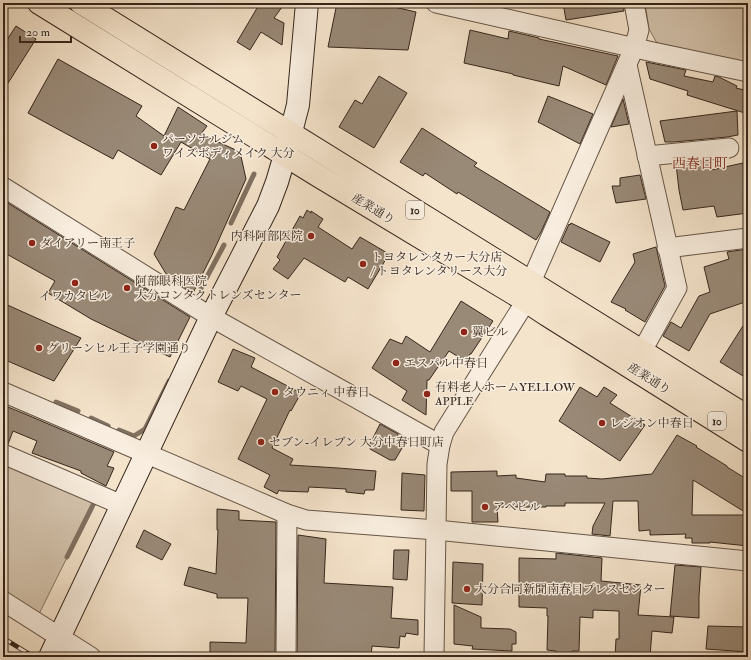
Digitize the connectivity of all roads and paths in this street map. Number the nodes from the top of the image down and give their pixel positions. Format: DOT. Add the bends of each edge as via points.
graph roads {
  1 [pos="39,3"];
  2 [pos="82,3"];
  3 [pos="307,3"];
  4 [pos="436,3"];
  5 [pos="634,3"];
  6 [pos="634,48"];
  7 [pos="626,65"];
  8 [pos="748,72"];
  9 [pos="291,133"];
  10 [pos="728,148"];
  11 [pos="285,155"];
  12 [pos="647,156"];
  13 [pos="3,187"];
  14 [pos="748,238"];
  15 [pos="667,248"];
  16 [pos="529,291"];
  17 [pos="210,317"];
  18 [pos="642,351"];
  19 [pos="3,392"];
  20 [pos="748,417"];
  21 [pos="748,441"];
  22 [pos="440,445"];
  23 [pos="3,454"];
  24 [pos="147,454"];
  25 [pos="122,505"];
  26 [pos="287,514"];
  27 [pos="436,530"];
  28 [pos="748,561"];
  29 [pos="3,601"];
  30 [pos="60,637"];
  31 [pos="50,657"];
  32 [pos="91,657"];
  33 [pos="286,657"];
  34 [pos="434,657"];
  1 -- 11 [label="highway, 産業通り / 10"];
  2 -- 9 [label="highway, 産業通り / 10"];
  3 -- 9 [label="street" via="298,104"];
  4 -- 6 [label="street"];
  5 -- 6 [label="street" via="638,30"];
  6 -- 7 [label="street"];
  6 -- 8 [label="street"];
  7 -- 12 [label="street"];
  7 -- 16 [label="street"];
  9 -- 11 [label="street"];
  9 -- 16 [label="highway, 産業通り / 10"];
  10 -- 12 [label="street"];
  11 -- 16 [label="highway, 産業通り / 10" via="316,175"];
  11 -- 17 [label="street" via="268,206"];
  12 -- 15 [label="street"];
  13 -- 17 [label="street"];
  14 -- 15 [label="street"];
  15 -- 18 [label="street" via="676,288"];
  16 -- 18 [label="highway, 産業通り / 10"];
  16 -- 21 [label="highway, 産業通り / 10" via="547,315"];
  16 -- 22 [label="street" via="444,432"];
  17 -- 22 [label="street"];
  17 -- 24 [label="street"];
  18 -- 20 [label="highway, 産業通り / 10"];
  19 -- 24 [label="street"];
  22 -- 27 [label="street" via="437,464"];
  23 -- 25 [label="street"];
  24 -- 25 [label="street"];
  24 -- 26 [label="street"];
  25 -- 30 [label="street"];
  26 -- 27 [label="street" via="306,520"];
  26 -- 33 [label="street"];
  27 -- 28 [label="street"];
  27 -- 34 [label="street"];
  29 -- 30 [label="street"];
  30 -- 31 [label="street"];
  30 -- 32 [label="street"];
}
